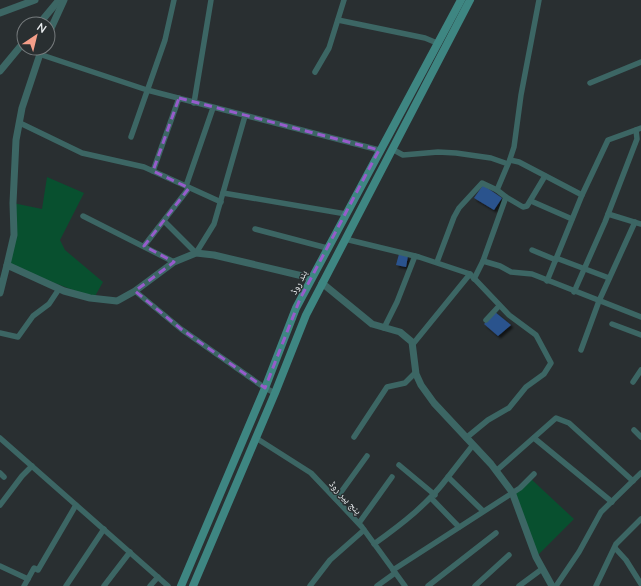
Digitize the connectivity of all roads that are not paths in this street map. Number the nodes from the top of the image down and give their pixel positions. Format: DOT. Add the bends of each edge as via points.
graph roads {
  1 [pos="35,0"];
  2 [pos="59,0"];
  3 [pos="64,0"];
  4 [pos="174,0"];
  5 [pos="211,0"];
  6 [pos="344,0"];
  7 [pos="461,0"];
  8 [pos="470,0"];
  9 [pos="539,0"];
  10 [pos="0,13"];
  11 [pos="46,16"];
  12 [pos="56,18"];
  13 [pos="338,20"];
  14 [pos="437,43"];
  15 [pos="16,52"];
  16 [pos="40,56"];
  17 [pos="55,56"];
  18 [pos="641,62"];
  19 [pos="0,71"];
  20 [pos="315,72"];
  21 [pos="590,84"];
  22 [pos="147,90"];
  23 [pos="179,98"];
  24 [pos="194,103"];
  25 [pos="214,108"];
  26 [pos="245,116"];
  27 [pos="20,123"];
  28 [pos="639,129"];
  29 [pos="131,137"];
  30 [pos="634,145"];
  31 [pos="641,147"];
  32 [pos="392,149"];
  33 [pos="379,150"];
  34 [pos="509,162"];
  35 [pos="153,171"];
  36 [pos="545,176"];
  37 [pos="188,187"];
  38 [pos="497,190"];
  39 [pos="223,193"];
  40 [pos="582,195"];
  41 [pos="506,197"];
  42 [pos="530,200"];
  43 [pos="221,202"];
  44 [pos="346,214"];
  45 [pos="608,214"];
  46 [pos="83,216"];
  47 [pos="572,219"];
  48 [pos="164,221"];
  49 [pos="635,222"];
  50 [pos="641,224"];
  51 [pos="255,229"];
  52 [pos="345,239"];
  53 [pos="144,246"];
  54 [pos="327,248"];
  55 [pos="532,250"];
  56 [pos="196,253"];
  57 [pos="415,256"];
  58 [pos="556,259"];
  59 [pos="483,261"];
  60 [pos="174,262"];
  61 [pos="437,262"];
  62 [pos="7,265"];
  63 [pos="585,269"];
  64 [pos="472,276"];
  65 [pos="311,278"];
  66 [pos="609,278"];
  67 [pos="547,281"];
  68 [pos="322,283"];
  69 [pos="59,289"];
  70 [pos="135,291"];
  71 [pos="574,292"];
  72 [pos="0,293"];
  73 [pos="598,301"];
  74 [pos="499,306"];
  75 [pos="641,317"];
  76 [pos="486,320"];
  77 [pos="612,324"];
  78 [pos="384,328"];
  79 [pos="0,334"];
  80 [pos="641,335"];
  81 [pos="413,344"];
  82 [pos="581,350"];
  83 [pos="641,370"];
  84 [pos="416,372"];
  85 [pos="633,382"];
  86 [pos="265,388"];
  87 [pos="276,393"];
  88 [pos="634,430"];
  89 [pos="354,437"];
  90 [pos="641,437"];
  91 [pos="0,438"];
  92 [pos="256,438"];
  93 [pos="466,438"];
  94 [pos="534,438"];
  95 [pos="473,445"];
  96 [pos="366,456"];
  97 [pos="399,465"];
  98 [pos="32,466"];
  99 [pos="496,471"];
  100 [pos="641,473"];
  101 [pos="534,474"];
  102 [pos="392,477"];
  103 [pos="448,477"];
  104 [pos="633,481"];
  105 [pos="512,492"];
  106 [pos="433,496"];
  107 [pos="336,499"];
  108 [pos="612,502"];
  109 [pos="0,505"];
  110 [pos="76,505"];
  111 [pos="482,511"];
  112 [pos="639,521"];
  113 [pos="359,523"];
  114 [pos="459,527"];
  115 [pos="641,528"];
  116 [pos="104,529"];
  117 [pos="364,530"];
  118 [pos="496,533"];
  119 [pos="374,544"];
  120 [pos="615,548"];
  121 [pos="130,552"];
  122 [pos="509,555"];
  123 [pos="0,566"];
  124 [pos="542,569"];
  125 [pos="394,572"];
  126 [pos="158,577"];
  127 [pos="28,579"];
  128 [pos="641,584"];
  129 [pos="24,586"];
  130 [pos="66,586"];
  131 [pos="104,586"];
  132 [pos="150,586"];
  133 [pos="168,586"];
  134 [pos="181,586"];
  135 [pos="193,586"];
  136 [pos="310,586"];
  137 [pos="377,586"];
  138 [pos="405,586"];
  139 [pos="428,586"];
  140 [pos="475,586"];
  141 [pos="520,586"];
  142 [pos="552,586"];
  143 [pos="556,586"];
  144 [pos="596,586"];
  1 -- 10 [label="street"];
  2 -- 11 [label="street"];
  3 -- 12 [label="street"];
  4 -- 22 [label="street" via="165,40"];
  5 -- 24 [label="street"];
  6 -- 13 [label="street"];
  7 -- 14 [label="main road, بند روڈ"];
  8 -- 32 [label="main road"];
  9 -- 34 [label="street" via="514,147"];
  13 -- 14 [label="street" via="425,38"];
  13 -- 20 [label="street" via="329,48"];
  14 -- 33 [label="main road, بند روڈ"];
  15 -- 19 [label="street"];
  16 -- 27 [label="street"];
  17 -- 22 [label="street"];
  18 -- 21 [label="street"];
  22 -- 23 [label="street"];
  22 -- 29 [label="street"];
  23 -- 24 [label="street"];
  23 -- 35 [label="street"];
  24 -- 25 [label="street"];
  25 -- 26 [label="street"];
  25 -- 37 [label="street"];
  26 -- 33 [label="street"];
  26 -- 39 [label="street"];
  27 -- 35 [label="street" via="82,153"];
  27 -- 62 [label="street" via="14,172 14,235"];
  28 -- 30 [label="street" via="638,139"];
  28 -- 40 [label="street" via="608,140"];
  30 -- 31 [label="street"];
  30 -- 45 [label="street"];
  32 -- 34 [label="street" via="403,155 456,153"];
  32 -- 52 [label="main road"];
  33 -- 44 [label="main road, بند روڈ"];
  34 -- 36 [label="street" via="520,162"];
  34 -- 38 [label="street"];
  35 -- 37 [label="street"];
  36 -- 40 [label="street"];
  36 -- 42 [label="street"];
  37 -- 43 [label="street"];
  37 -- 48 [label="street"];
  38 -- 41 [label="street"];
  38 -- 61 [label="street" via="482,183 459,208"];
  39 -- 43 [label="street"];
  39 -- 44 [label="street"];
  40 -- 47 [label="street"];
  41 -- 42 [label="street" via="523,207 527,206"];
  41 -- 59 [label="street"];
  42 -- 47 [label="street"];
  43 -- 56 [label="street" via="214,224"];
  44 -- 54 [label="main road, بند روڈ"];
  45 -- 49 [label="street"];
  45 -- 63 [label="street"];
  46 -- 53 [label="street"];
  47 -- 58 [label="street"];
  48 -- 53 [label="street"];
  48 -- 56 [label="street"];
  49 -- 50 [label="street"];
  49 -- 66 [label="street"];
  51 -- 54 [label="street"];
  52 -- 57 [label="street"];
  52 -- 68 [label="main road"];
  53 -- 60 [label="street"];
  54 -- 65 [label="main road, بند روڈ"];
  55 -- 58 [label="street"];
  56 -- 60 [label="street"];
  56 -- 65 [label="street" via="225,257"];
  57 -- 61 [label="street"];
  57 -- 78 [label="street" via="400,297"];
  58 -- 63 [label="street"];
  58 -- 67 [label="street"];
  59 -- 64 [label="street"];
  59 -- 67 [label="street" via="511,272 532,274"];
  60 -- 70 [label="street"];
  61 -- 64 [label="street"];
  62 -- 69 [label="street"];
  62 -- 72 [label="street"];
  63 -- 66 [label="street"];
  63 -- 71 [label="street"];
  64 -- 74 [label="street"];
  64 -- 81 [label="street"];
  65 -- 86 [label="main road, بند روڈ" via="296,308"];
  66 -- 73 [label="street"];
  67 -- 71 [label="street"];
  68 -- 78 [label="street" via="372,324"];
  68 -- 87 [label="main road" via="298,332"];
  69 -- 70 [label="street" via="90,298 117,301"];
  69 -- 79 [label="street" via="49,304 33,316 18,336"];
  70 -- 86 [label="street" via="180,329"];
  71 -- 73 [label="street"];
  73 -- 75 [label="street"];
  73 -- 82 [label="street"];
  74 -- 76 [label="street"];
  74 -- 93 [label="street" via="536,335 551,362 544,374 526,387 509,408 488,420"];
  77 -- 80 [label="street"];
  78 -- 81 [label="street" via="400,332"];
  81 -- 84 [label="street"];
  83 -- 85 [label="street"];
  84 -- 89 [label="street" via="405,383 387,387"];
  84 -- 93 [label="street" via="421,385 434,403"];
  86 -- 87 [label="street"];
  86 -- 134 [label="main road, بند روڈ"];
  87 -- 92 [label="main road"];
  88 -- 90 [label="street"];
  91 -- 98 [label="street"];
  92 -- 107 [label="street, پنج پیر روڈ" via="312,473"];
  92 -- 135 [label="main road"];
  93 -- 95 [label="street"];
  94 -- 99 [label="street"];
  94 -- 104 [label="street" via="556,418 569,423"];
  94 -- 108 [label="street"];
  95 -- 99 [label="street"];
  95 -- 103 [label="street"];
  96 -- 107 [label="street"];
  97 -- 106 [label="street"];
  98 -- 109 [label="street"];
  98 -- 110 [label="street"];
  99 -- 105 [label="street"];
  100 -- 104 [label="street"];
  101 -- 105 [label="street"];
  102 -- 113 [label="street"];
  103 -- 106 [label="street"];
  103 -- 111 [label="street"];
  104 -- 108 [label="street"];
  105 -- 111 [label="street"];
  105 -- 124 [label="street"];
  106 -- 114 [label="street"];
  106 -- 119 [label="street"];
  107 -- 113 [label="street, پنج پیر روڈ"];
  108 -- 143 [label="street" via="601,512"];
  110 -- 116 [label="street"];
  110 -- 127 [label="street" via="38,570 34,568"];
  111 -- 114 [label="street"];
  112 -- 115 [label="street"];
  112 -- 120 [label="street"];
  113 -- 117 [label="street, پنج پیر روڈ"];
  114 -- 125 [label="street"];
  116 -- 121 [label="street"];
  116 -- 130 [label="street"];
  117 -- 119 [label="street, پنج پیر روڈ"];
  117 -- 136 [label="street" via="330,560"];
  118 -- 139 [label="street"];
  119 -- 125 [label="street, پنج پیر روڈ"];
  120 -- 128 [label="street"];
  120 -- 144 [label="street"];
  121 -- 126 [label="street"];
  121 -- 131 [label="street"];
  122 -- 140 [label="street"];
  123 -- 127 [label="street"];
  124 -- 141 [label="street"];
  124 -- 142 [label="street"];
  125 -- 137 [label="street"];
  125 -- 138 [label="street, پنج پیر روڈ"];
  126 -- 132 [label="street"];
  126 -- 133 [label="street"];
  127 -- 129 [label="street"];
}
